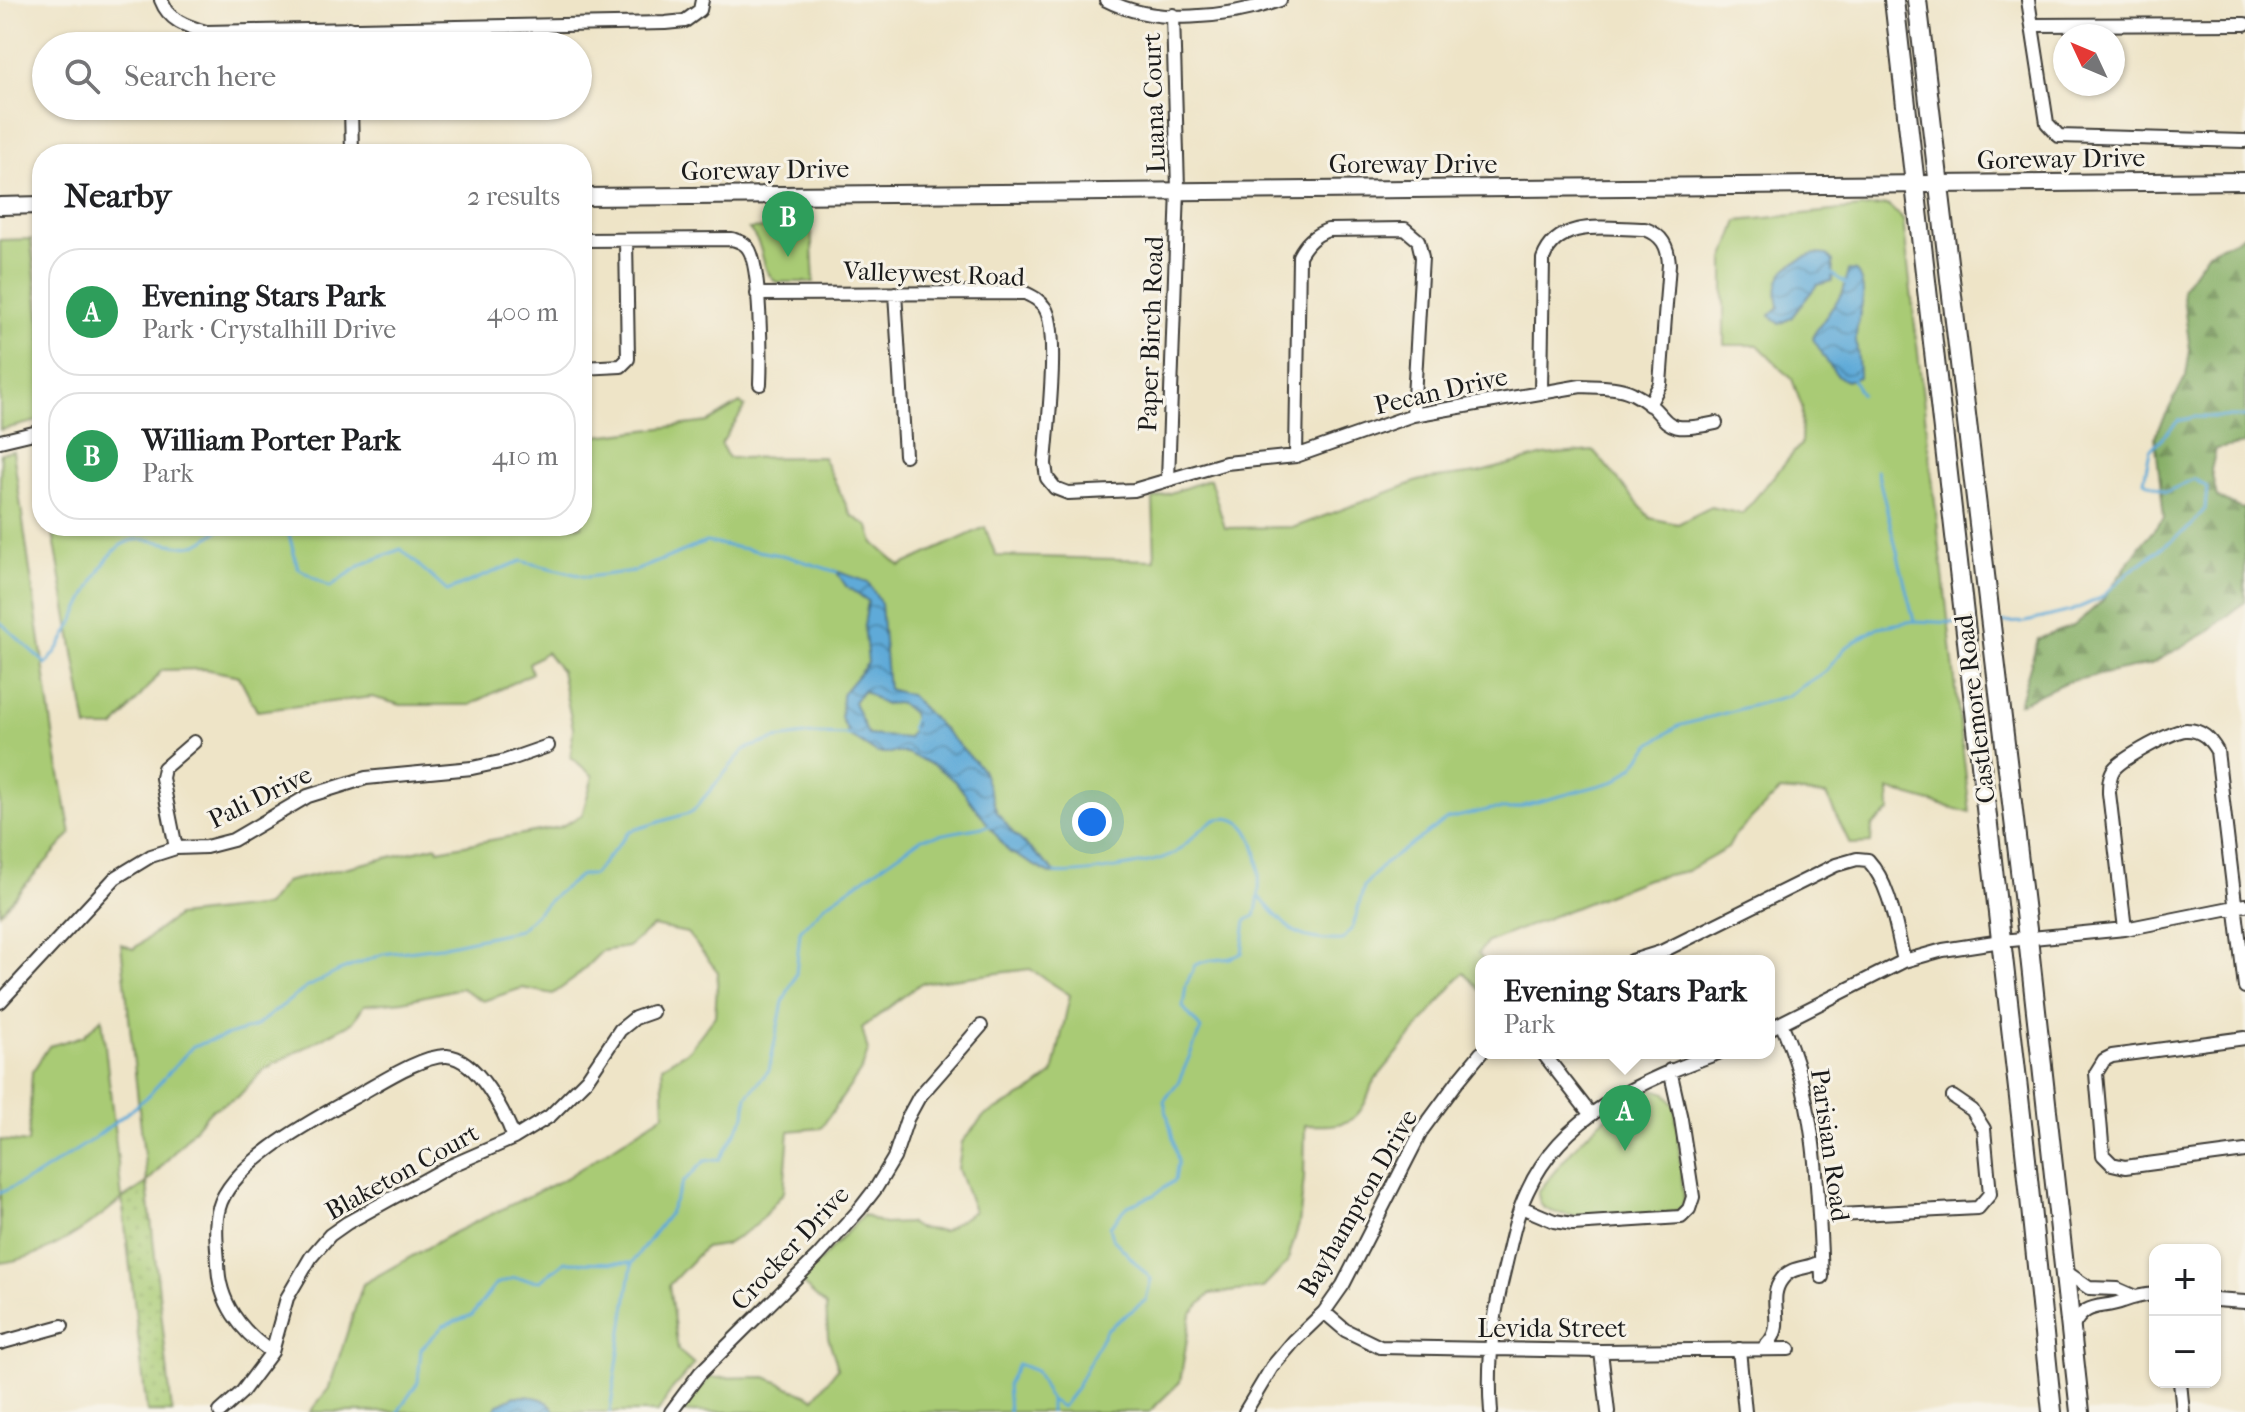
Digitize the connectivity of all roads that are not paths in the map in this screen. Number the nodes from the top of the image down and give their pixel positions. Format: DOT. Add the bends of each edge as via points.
graph roads {
  1 [pos="161,0"];
  2 [pos="702,0"];
  3 [pos="1106,0"];
  4 [pos="1280,0"];
  5 [pos="1894,0"];
  6 [pos="1917,0"];
  7 [pos="2028,0"];
  8 [pos="1173,15"];
  9 [pos="2245,24"];
  10 [pos="2032,25"];
  11 [pos="349,28"];
  12 [pos="349,32"];
  13 [pos="351,120"];
  14 [pos="2245,141"];
  15 [pos="352,144"];
  16 [pos="2245,181"];
  17 [pos="1916,184"];
  18 [pos="1940,184"];
  19 [pos="1178,189"];
  20 [pos="592,197"];
  21 [pos="32,205"];
  22 [pos="0,206"];
  23 [pos="592,240"];
  24 [pos="626,240"];
  25 [pos="895,293"];
  26 [pos="757,294"];
  27 [pos="592,367"];
  28 [pos="760,384"];
  29 [pos="1541,392"];
  30 [pos="1649,405"];
  31 [pos="1413,415"];
  32 [pos="1716,423"];
  33 [pos="32,433"];
  34 [pos="0,441"];
  35 [pos="905,455"];
  36 [pos="1296,456"];
  37 [pos="1168,480"];
  38 [pos="194,742"];
  39 [pos="548,746"];
  40 [pos="176,848"];
  41 [pos="2240,906"];
  42 [pos="2125,929"];
  43 [pos="2028,938"];
  44 [pos="2001,941"];
  45 [pos="1651,955"];
  46 [pos="1904,961"];
  47 [pos="2245,987"];
  48 [pos="0,1002"];
  49 [pos="652,1012"];
  50 [pos="981,1026"];
  51 [pos="1775,1026"];
  52 [pos="2245,1038"];
  53 [pos="1476,1059"];
  54 [pos="1548,1059"];
  55 [pos="1701,1059"];
  56 [pos="1670,1070"];
  57 [pos="1953,1097"];
  58 [pos="1591,1115"];
  59 [pos="514,1138"];
  60 [pos="2245,1151"];
  61 [pos="1521,1207"];
  62 [pos="1819,1216"];
  63 [pos="1821,1261"];
  64 [pos="2066,1272"];
  65 [pos="1822,1277"];
  66 [pos="2149,1295"];
  67 [pos="2133,1296"];
  68 [pos="2221,1300"];
  69 [pos="2245,1302"];
  70 [pos="1324,1312"];
  71 [pos="62,1326"];
  72 [pos="2072,1328"];
  73 [pos="0,1343"];
  74 [pos="1489,1349"];
  75 [pos="1739,1349"];
  76 [pos="1762,1349"];
  77 [pos="1789,1349"];
  78 [pos="1601,1351"];
  79 [pos="272,1352"];
  80 [pos="2181,1388"];
  81 [pos="220,1412"];
  82 [pos="671,1412"];
  83 [pos="1245,1412"];
  84 [pos="1491,1412"];
  85 [pos="1608,1412"];
  86 [pos="1745,1412"];
  87 [pos="2052,1412"];
  88 [pos="2080,1412"];
  89 [pos="2183,1412"];
  1 -- 11 [label="street" via="166,12 184,25 206,32"];
  2 -- 11 [label="street" via="700,10 685,21 665,23"];
  3 -- 8 [label="street" via="1125,10"];
  4 -- 8 [label="street" via="1227,13"];
  5 -- 17 [label="main road, Castlemore Road"];
  6 -- 18 [label="main road, Castlemore Road"];
  7 -- 10 [label="street"];
  8 -- 19 [label="street, Luana Court"];
  9 -- 10 [label="street"];
  10 -- 14 [label="street" via="2047,123 2059,136"];
  11 -- 12 [label="street"];
  13 -- 15 [label="street"];
  16 -- 18 [label="street, Goreway Drive"];
  17 -- 18 [label="street, Goreway Drive"];
  17 -- 19 [label="street, Goreway Drive"];
  17 -- 44 [label="main road, Castlemore Road"];
  18 -- 43 [label="main road, Castlemore Road"];
  19 -- 20 [label="street, Goreway Drive"];
  19 -- 37 [label="street, Paper Birch Road"];
  21 -- 22 [label="street"];
  23 -- 24 [label="street"];
  24 -- 26 [label="street" via="742,242 752,257"];
  24 -- 27 [label="street" via="628,359 621,366"];
  25 -- 26 [label="street, Valleywest Road"];
  25 -- 35 [label="street"];
  25 -- 37 [label="street, Valleywest Road" via="1025,293 1037,299 1049,317 1052,339 1047,478 1068,493 1134,490"];
  26 -- 28 [label="street"];
  29 -- 30 [label="street, Pecan Drive" via="1608,387"];
  29 -- 30 [label="street" via="1547,248 1572,229 1645,229 1664,242 1669,253 1660,384"];
  29 -- 31 [label="street, Pecan Drive"];
  30 -- 32 [label="street, Pecan Drive" via="1668,425 1681,429"];
  31 -- 36 [label="street, Pecan Drive"];
  31 -- 36 [label="street" via="1422,257 1418,240 1405,229 1328,230 1306,243 1299,256"];
  33 -- 34 [label="street"];
  36 -- 37 [label="street, Pecan Drive" via="1235,461"];
  38 -- 40 [label="street" via="164,768 162,778"];
  39 -- 40 [label="street, Pali Drive" via="472,768 366,778 308,796 233,840"];
  40 -- 48 [label="street, Pali Drive" via="115,878"];
  41 -- 42 [label="street"];
  41 -- 42 [label="street" via="2217,751 2199,732 2184,729 2123,760 2110,778"];
  41 -- 47 [label="street"];
  42 -- 43 [label="street"];
  43 -- 44 [label="street"];
  43 -- 64 [label="main road, Castlemore Road"];
  44 -- 46 [label="street"];
  44 -- 87 [label="main road, Castlemore Road"];
  45 -- 46 [label="street" via="1857,859 1868,860 1876,869"];
  46 -- 51 [label="street"];
  49 -- 59 [label="street, Blaketon Court" via="620,1030 587,1079 550,1116"];
  50 -- 82 [label="street, Crocker Drive" via="919,1097 894,1158 849,1222 700,1373"];
  51 -- 62 [label="street, Parisian Road" via="1792,1046 1806,1095"];
  52 -- 60 [label="street" via="2112,1056 2096,1073 2103,1155 2112,1164 2125,1167"];
  53 -- 70 [label="street, Bayhampton Drive" via="1422,1130"];
  54 -- 58 [label="street"];
  55 -- 56 [label="street"];
  56 -- 58 [label="street"];
  56 -- 61 [label="street" via="1693,1197 1681,1217 1573,1224"];
  57 -- 62 [label="street" via="1980,1118 1984,1129 1990,1194 1985,1202 1978,1208"];
  58 -- 61 [label="street" via="1537,1172"];
  59 -- 79 [label="street, Blaketon Court" via="450,1166 330,1235 287,1298"];
  59 -- 79 [label="street" via="482,1081 470,1067 447,1056 384,1080 265,1153 219,1206 218,1272 230,1310"];
  61 -- 74 [label="street"];
  62 -- 63 [label="street, Parisian Road"];
  63 -- 65 [label="street, Parisian Road"];
  63 -- 76 [label="street" via="1793,1269 1779,1283 1775,1336"];
  64 -- 67 [label="street" via="2089,1288 2117,1289"];
  64 -- 72 [label="main road, Castlemore Road"];
  66 -- 67 [label="street"];
  67 -- 72 [label="street" via="2090,1308"];
  68 -- 69 [label="street"];
  70 -- 74 [label="street, Levida Street" via="1345,1330 1380,1347"];
  70 -- 83 [label="street, Bayhampton Drive" via="1272,1367"];
  71 -- 73 [label="street"];
  72 -- 88 [label="main road, Castlemore Road"];
  74 -- 78 [label="street, Levida Street"];
  74 -- 84 [label="street"];
  75 -- 76 [label="street, Levida Street"];
  75 -- 78 [label="street, Levida Street"];
  75 -- 86 [label="street"];
  76 -- 77 [label="street, Levida Street"];
  78 -- 85 [label="street"];
  79 -- 81 [label="street, Blaketon Court"];
  80 -- 89 [label="street"];
}
